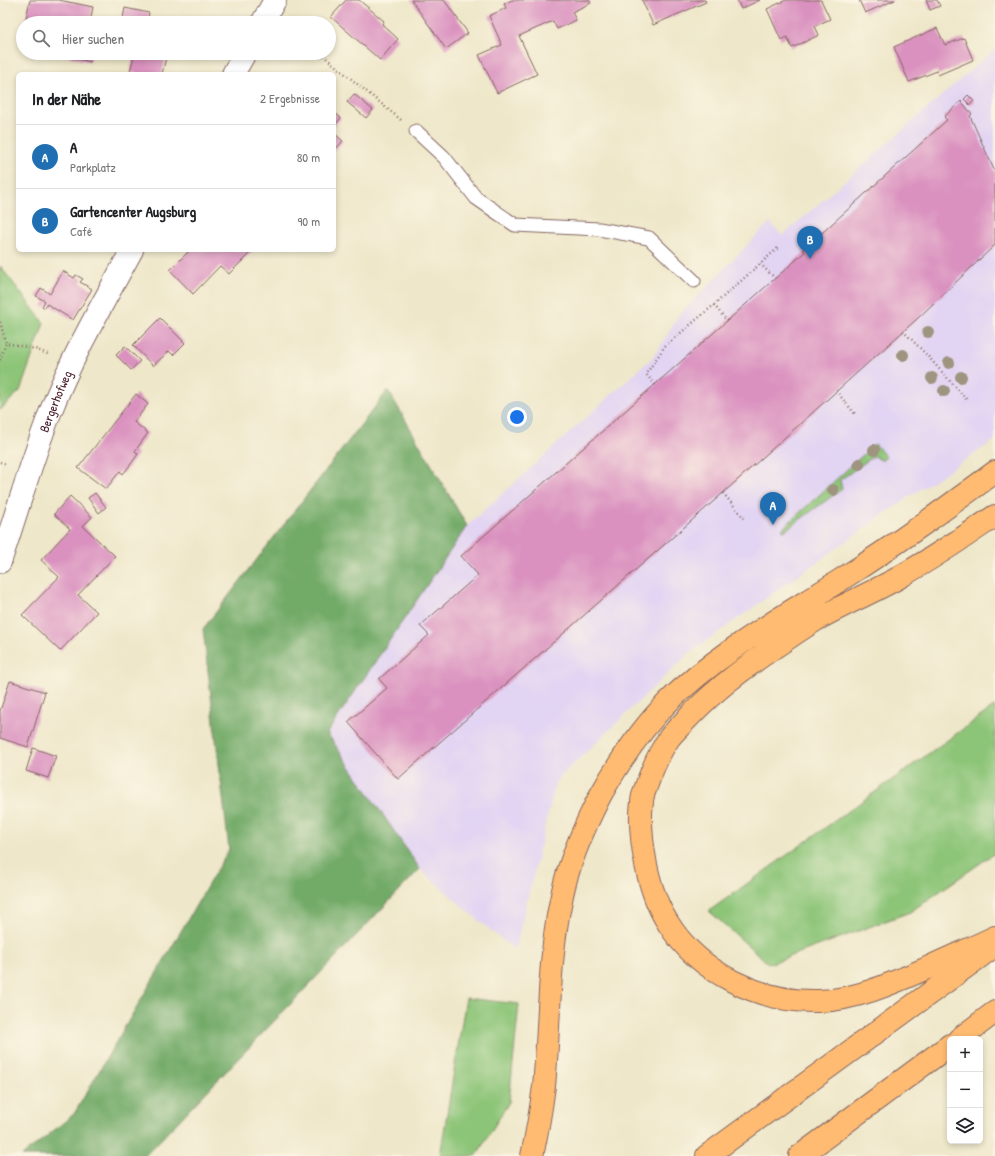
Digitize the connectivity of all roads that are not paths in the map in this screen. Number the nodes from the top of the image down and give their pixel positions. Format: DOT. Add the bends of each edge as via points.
graph roads {
  1 [pos="275,0"];
  2 [pos="266,16"];
  3 [pos="241,60"];
  4 [pos="234,72"];
  5 [pos="416,131"];
  6 [pos="131,252"];
  7 [pos="694,281"];
  8 [pos="995,472"];
  9 [pos="995,516"];
  10 [pos="0,562"];
  11 [pos="995,937"];
  12 [pos="995,945"];
  13 [pos="995,1012"];
  14 [pos="963,1036"];
  15 [pos="947,1047"];
  16 [pos="532,1156"];
  17 [pos="707,1156"];
  18 [pos="800,1156"];
  1 -- 2 [label="street"];
  3 -- 4 [label="street"];
  5 -- 7 [label="lane" via="444,157 476,198 515,225 598,228 648,238"];
  6 -- 10 [label="street, Bergerhofweg" via="71,364 34,457"];
  8 -- 16 [label="highway" via="906,536 714,663 667,703 622,757 581,836 560,900 550,978 544,1086"];
  9 -- 11 [label="highway" via="896,579 816,620 723,684 697,707 671,736 654,764 642,799 640,816 648,875 668,923 687,947 708,966 726,978 760,993 798,1001 822,1001 845,997 883,986"];
  12 -- 17 [label="highway"];
  13 -- 14 [label="highway"];
  15 -- 18 [label="highway"];
}
